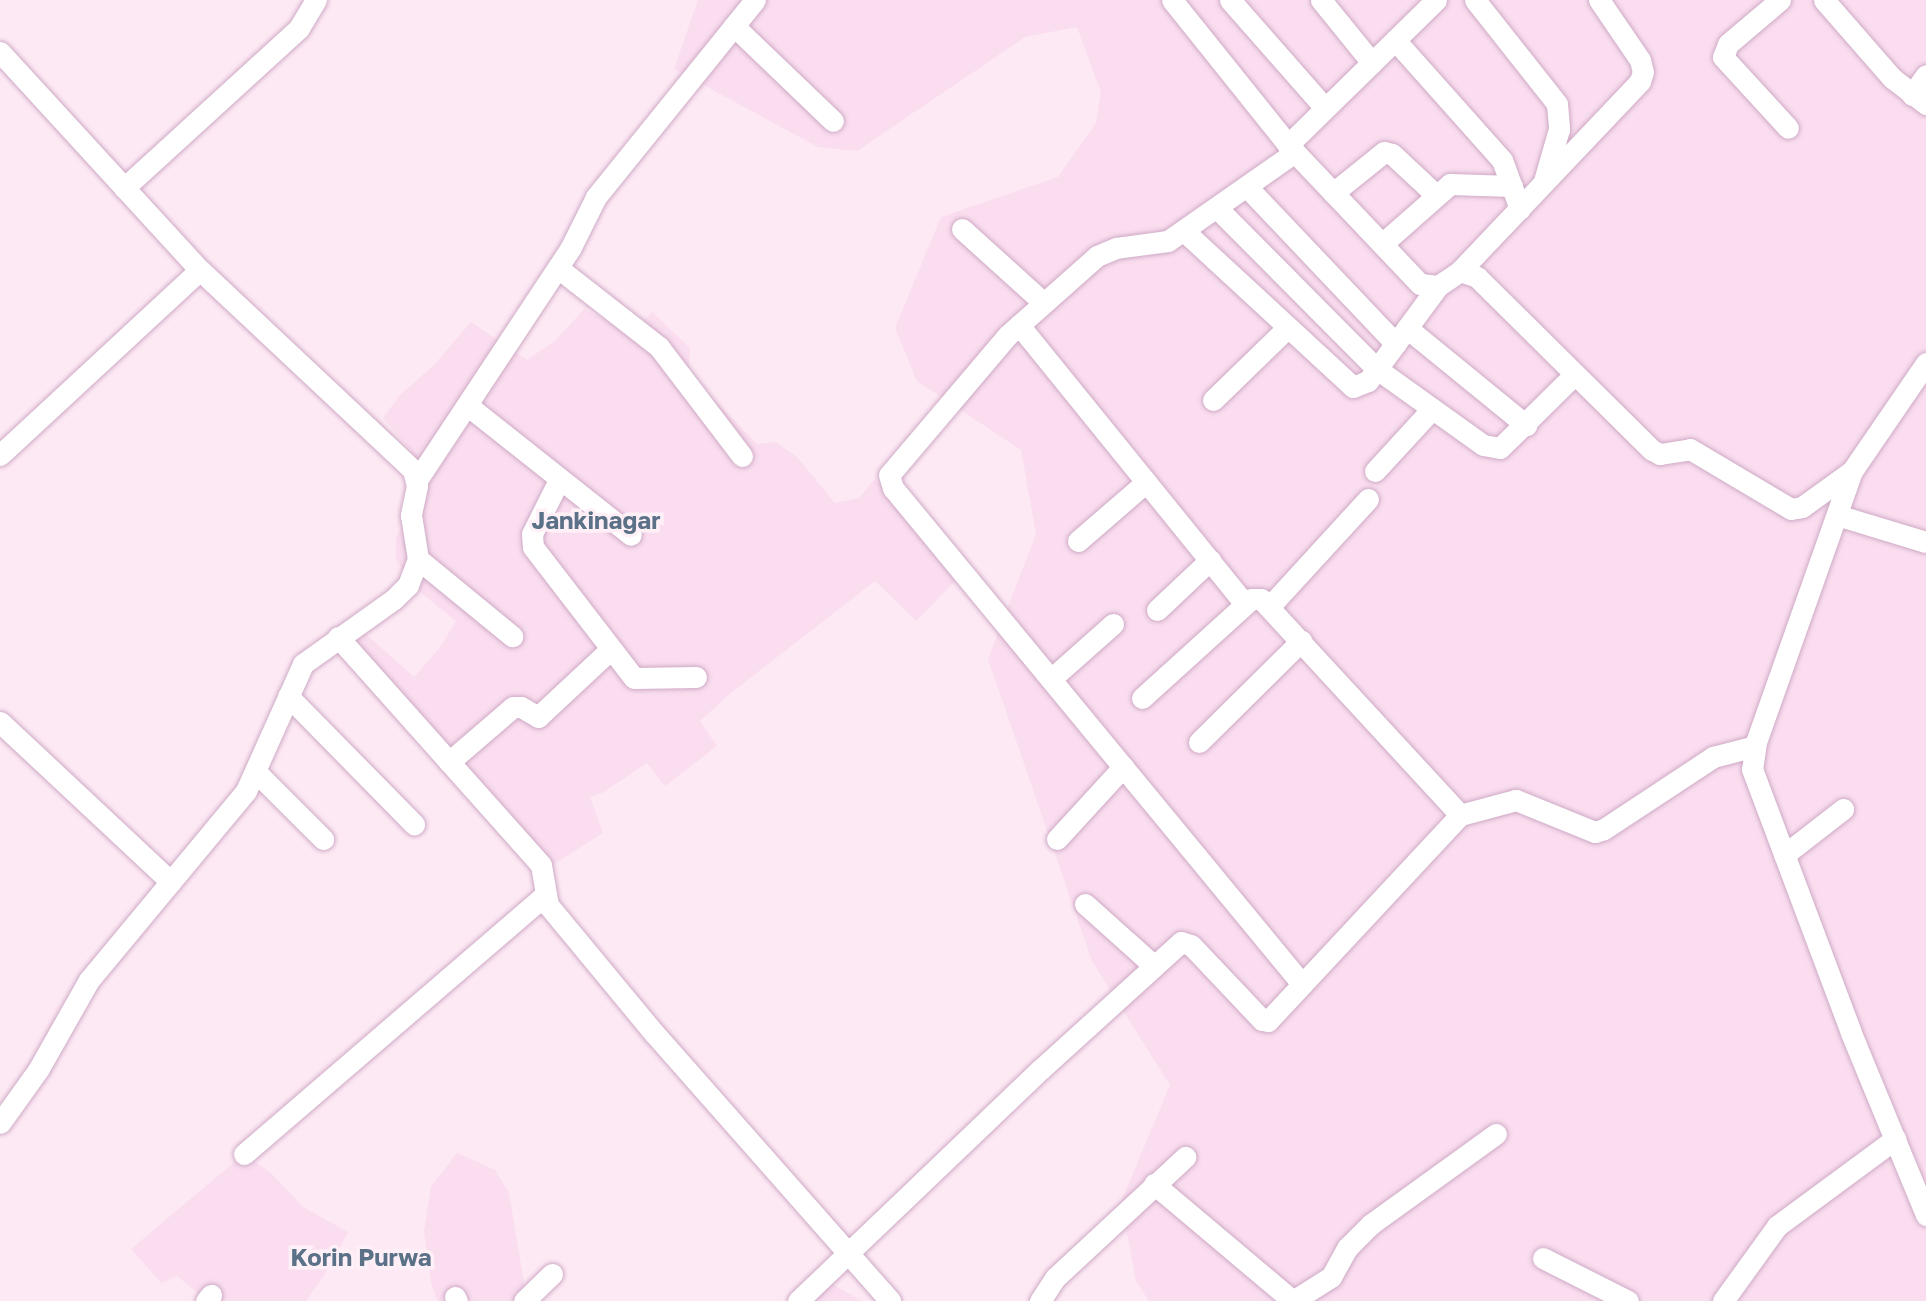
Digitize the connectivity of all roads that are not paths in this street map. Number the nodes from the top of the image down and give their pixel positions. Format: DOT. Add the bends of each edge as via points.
graph roads {
  1 [pos="316,0"];
  2 [pos="755,0"];
  3 [pos="1172,0"];
  4 [pos="1230,0"];
  5 [pos="1321,0"];
  6 [pos="1436,0"];
  7 [pos="1475,0"];
  8 [pos="1780,0"];
  9 [pos="1824,0"];
  10 [pos="1603,1"];
  11 [pos="734,26"];
  12 [pos="1395,40"];
  13 [pos="0,52"];
  14 [pos="1372,63"];
  15 [pos="1926,75"];
  16 [pos="1919,99"];
  17 [pos="1325,108"];
  18 [pos="833,121"];
  19 [pos="1788,128"];
  20 [pos="1291,149"];
  21 [pos="1543,185"];
  22 [pos="1512,186"];
  23 [pos="1247,187"];
  24 [pos="124,188"];
  25 [pos="1334,193"];
  26 [pos="1436,195"];
  27 [pos="1217,208"];
  28 [pos="1520,209"];
  29 [pos="962,229"];
  30 [pos="1184,230"];
  31 [pos="1382,244"];
  32 [pos="558,268"];
  33 [pos="200,270"];
  34 [pos="1460,271"];
  35 [pos="1438,286"];
  36 [pos="1044,303"];
  37 [pos="1018,325"];
  38 [pos="1287,328"];
  39 [pos="1401,336"];
  40 [pos="1926,363"];
  41 [pos="1377,369"];
  42 [pos="1575,374"];
  43 [pos="1213,400"];
  44 [pos="467,405"];
  45 [pos="1432,409"];
  46 [pos="1526,425"];
  47 [pos="0,454"];
  48 [pos="742,456"];
  49 [pos="1375,471"];
  50 [pos="1852,471"];
  51 [pos="417,480"];
  52 [pos="559,480"];
  53 [pos="1146,482"];
  54 [pos="1368,499"];
  55 [pos="1836,515"];
  56 [pos="631,535"];
  57 [pos="1078,541"];
  58 [pos="1926,542"];
  59 [pos="418,559"];
  60 [pos="1210,560"];
  61 [pos="1245,604"];
  62 [pos="1270,606"];
  63 [pos="1157,610"];
  64 [pos="1113,624"];
  65 [pos="512,636"];
  66 [pos="338,637"];
  67 [pos="1301,641"];
  68 [pos="611,649"];
  69 [pos="696,677"];
  70 [pos="1051,679"];
  71 [pos="288,696"];
  72 [pos="1142,698"];
  73 [pos="0,722"];
  74 [pos="1199,742"];
  75 [pos="1755,746"];
  76 [pos="449,762"];
  77 [pos="1123,767"];
  78 [pos="256,772"];
  79 [pos="1843,809"];
  80 [pos="1460,816"];
  81 [pos="414,824"];
  82 [pos="323,839"];
  83 [pos="1057,839"];
  84 [pos="1784,855"];
  85 [pos="171,883"];
  86 [pos="545,895"];
  87 [pos="1085,904"];
  88 [pos="1153,966"];
  89 [pos="1302,984"];
  90 [pos="0,1123"];
  91 [pos="1496,1134"];
  92 [pos="1895,1139"];
  93 [pos="244,1154"];
  94 [pos="1185,1157"];
  95 [pos="1154,1184"];
  96 [pos="1926,1215"];
  97 [pos="847,1255"];
  98 [pos="1544,1258"];
  99 [pos="552,1274"];
  100 [pos="524,1301"];
  101 [pos="798,1301"];
  102 [pos="890,1301"];
  103 [pos="1040,1301"];
  104 [pos="1628,1301"];
  105 [pos="1723,1301"];
  1 -- 24 [label="street" via="299,28"];
  2 -- 11 [label="street"];
  3 -- 20 [label="street"];
  4 -- 17 [label="street"];
  5 -- 14 [label="street"];
  6 -- 12 [label="street"];
  7 -- 21 [label="street" via="1557,104 1559,129"];
  8 -- 19 [label="street" via="1728,44 1723,57"];
  9 -- 16 [label="street" via="1874,59"];
  10 -- 21 [label="street" via="1643,72 1634,91"];
  11 -- 18 [label="street"];
  11 -- 32 [label="street" via="596,197"];
  12 -- 14 [label="street"];
  12 -- 22 [label="street" via="1502,160"];
  13 -- 24 [label="street"];
  14 -- 17 [label="street"];
  15 -- 16 [label="street"];
  17 -- 20 [label="street"];
  20 -- 23 [label="street"];
  20 -- 25 [label="street"];
  21 -- 28 [label="street"];
  22 -- 26 [label="street" via="1457,183"];
  22 -- 28 [label="street"];
  23 -- 27 [label="street"];
  23 -- 39 [label="street"];
  24 -- 33 [label="street"];
  25 -- 26 [label="street" via="1384,152 1392,154"];
  25 -- 31 [label="street"];
  26 -- 31 [label="street"];
  27 -- 30 [label="street"];
  27 -- 41 [label="street"];
  28 -- 34 [label="street"];
  29 -- 36 [label="street"];
  30 -- 36 [label="street" via="1154,245 1106,250"];
  30 -- 38 [label="street"];
  31 -- 35 [label="street" via="1420,284"];
  32 -- 44 [label="street"];
  32 -- 48 [label="street" via="659,347"];
  33 -- 47 [label="street"];
  33 -- 51 [label="street" via="412,470"];
  34 -- 35 [label="street"];
  34 -- 42 [label="street" via="1476,277"];
  35 -- 39 [label="street"];
  36 -- 37 [label="street"];
  37 -- 53 [label="street"];
  37 -- 70 [label="street" via="889,475 892,488"];
  38 -- 41 [label="street" via="1353,387 1368,381"];
  38 -- 43 [label="street"];
  39 -- 41 [label="street"];
  39 -- 46 [label="street"];
  40 -- 50 [label="street"];
  41 -- 45 [label="street"];
  42 -- 46 [label="street"];
  42 -- 50 [label="street" via="1652,450 1660,454 1690,449 1791,509 1802,507"];
  44 -- 51 [label="street"];
  44 -- 52 [label="street"];
  45 -- 46 [label="street" via="1490,448 1500,448"];
  45 -- 49 [label="street"];
  50 -- 55 [label="street"];
  51 -- 59 [label="street" via="411,515"];
  52 -- 56 [label="street"];
  52 -- 68 [label="street" via="532,534 533,547"];
  53 -- 57 [label="street"];
  53 -- 60 [label="street"];
  54 -- 62 [label="street"];
  55 -- 58 [label="street"];
  55 -- 75 [label="street"];
  59 -- 65 [label="street"];
  59 -- 66 [label="street" via="408,585"];
  60 -- 61 [label="street"];
  60 -- 63 [label="street"];
  61 -- 62 [label="street" via="1256,597"];
  61 -- 72 [label="street"];
  62 -- 67 [label="street"];
  64 -- 70 [label="street"];
  66 -- 71 [label="street" via="303,664"];
  66 -- 76 [label="street"];
  67 -- 74 [label="street"];
  67 -- 80 [label="street"];
  68 -- 69 [label="street" via="634,678"];
  68 -- 76 [label="street" via="538,717 513,707"];
  70 -- 77 [label="street"];
  71 -- 78 [label="street"];
  71 -- 81 [label="street"];
  73 -- 85 [label="street"];
  75 -- 80 [label="street" via="1713,757 1595,832 1516,800"];
  75 -- 84 [label="street" via="1752,769"];
  76 -- 86 [label="street" via="541,865"];
  77 -- 83 [label="street"];
  77 -- 89 [label="street"];
  78 -- 82 [label="street"];
  78 -- 85 [label="street" via="246,791"];
  79 -- 84 [label="street"];
  80 -- 89 [label="street"];
  84 -- 92 [label="street"];
  85 -- 90 [label="street" via="89,979 38,1069"];
  86 -- 93 [label="street"];
  86 -- 97 [label="street" via="548,905 654,1033"];
  87 -- 88 [label="street"];
  88 -- 89 [label="street" via="1177,944 1188,943 1268,1021"];
  88 -- 97 [label="street"];
  91 -- 95 [label="street" via="1371,1224 1348,1248 1331,1277 1293,1301"];
  92 -- 96 [label="street"];
  92 -- 105 [label="street" via="1777,1226"];
  94 -- 95 [label="street"];
  95 -- 103 [label="street" via="1055,1278"];
  97 -- 101 [label="street"];
  97 -- 102 [label="street"];
  98 -- 104 [label="street"];
  99 -- 100 [label="street"];
}
